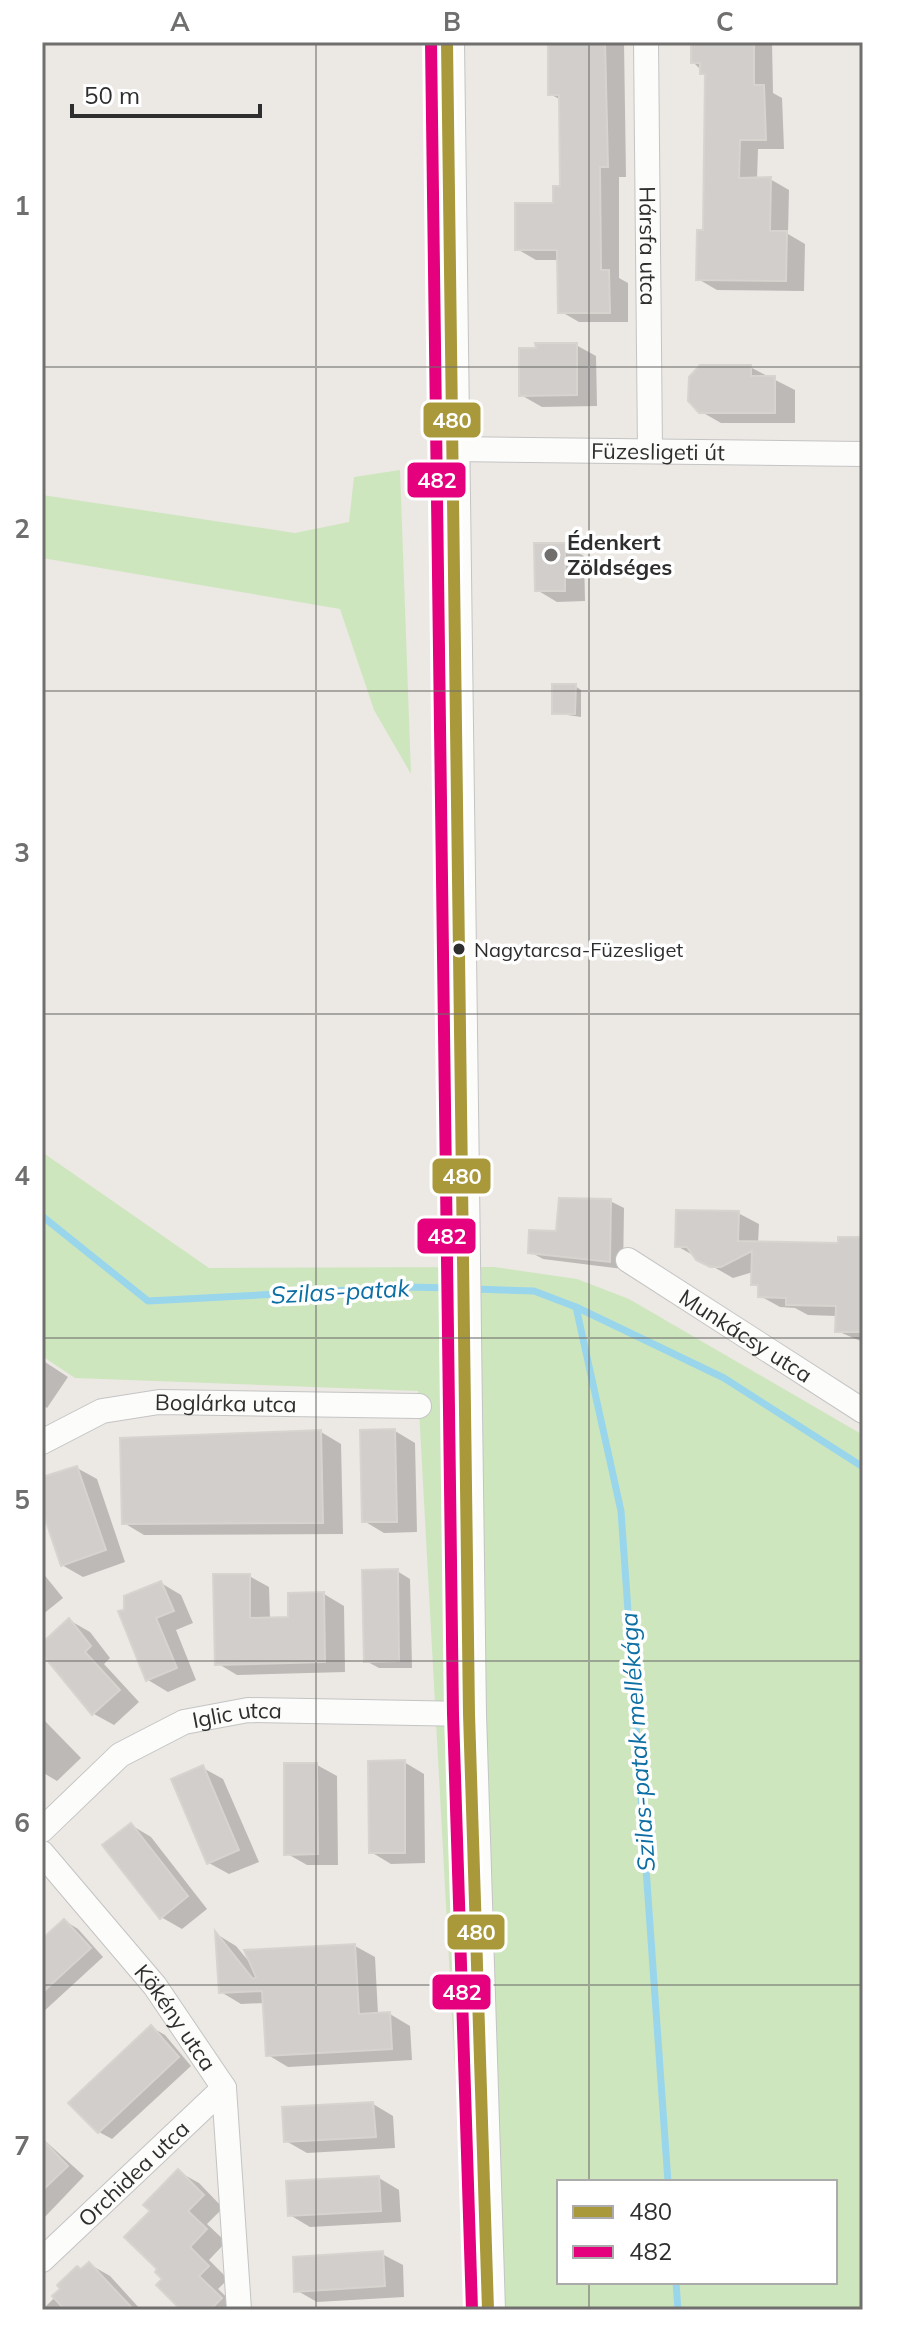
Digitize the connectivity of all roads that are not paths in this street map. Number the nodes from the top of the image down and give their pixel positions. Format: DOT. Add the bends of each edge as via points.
graph roads {
  1 [pos="447,42"];
  2 [pos="646,42"];
  3 [pos="454,449"];
  4 [pos="650,451"];
  5 [pos="863,454"];
  6 [pos="628,1260"];
  7 [pos="419,1406"];
  8 [pos="863,1411"];
  9 [pos="42,1442"];
  10 [pos="469,1714"];
  11 [pos="42,1830"];
  12 [pos="42,1853"];
  13 [pos="224,2088"];
  14 [pos="42,2260"];
  15 [pos="239,2310"];
  16 [pos="488,2310"];
  1 -- 3 [label="main road"];
  2 -- 4 [label="street, Hársfa utca"];
  3 -- 4 [label="street, Füzesligeti út"];
  3 -- 10 [label="main road"];
  4 -- 5 [label="street, Füzesligeti út"];
  6 -- 8 [label="street, Munkácsy utca"];
  7 -- 9 [label="street, Boglárka utca" via="159,1402 102,1411"];
  10 -- 11 [label="street, Iglic utca" via="248,1710 184,1722 120,1755"];
  10 -- 16 [label="main road"];
  12 -- 13 [label="street, Kökény utca" via="155,1986"];
  13 -- 14 [label="street, Orchidea utca"];
  13 -- 15 [label="street, Kökény utca"];
}
